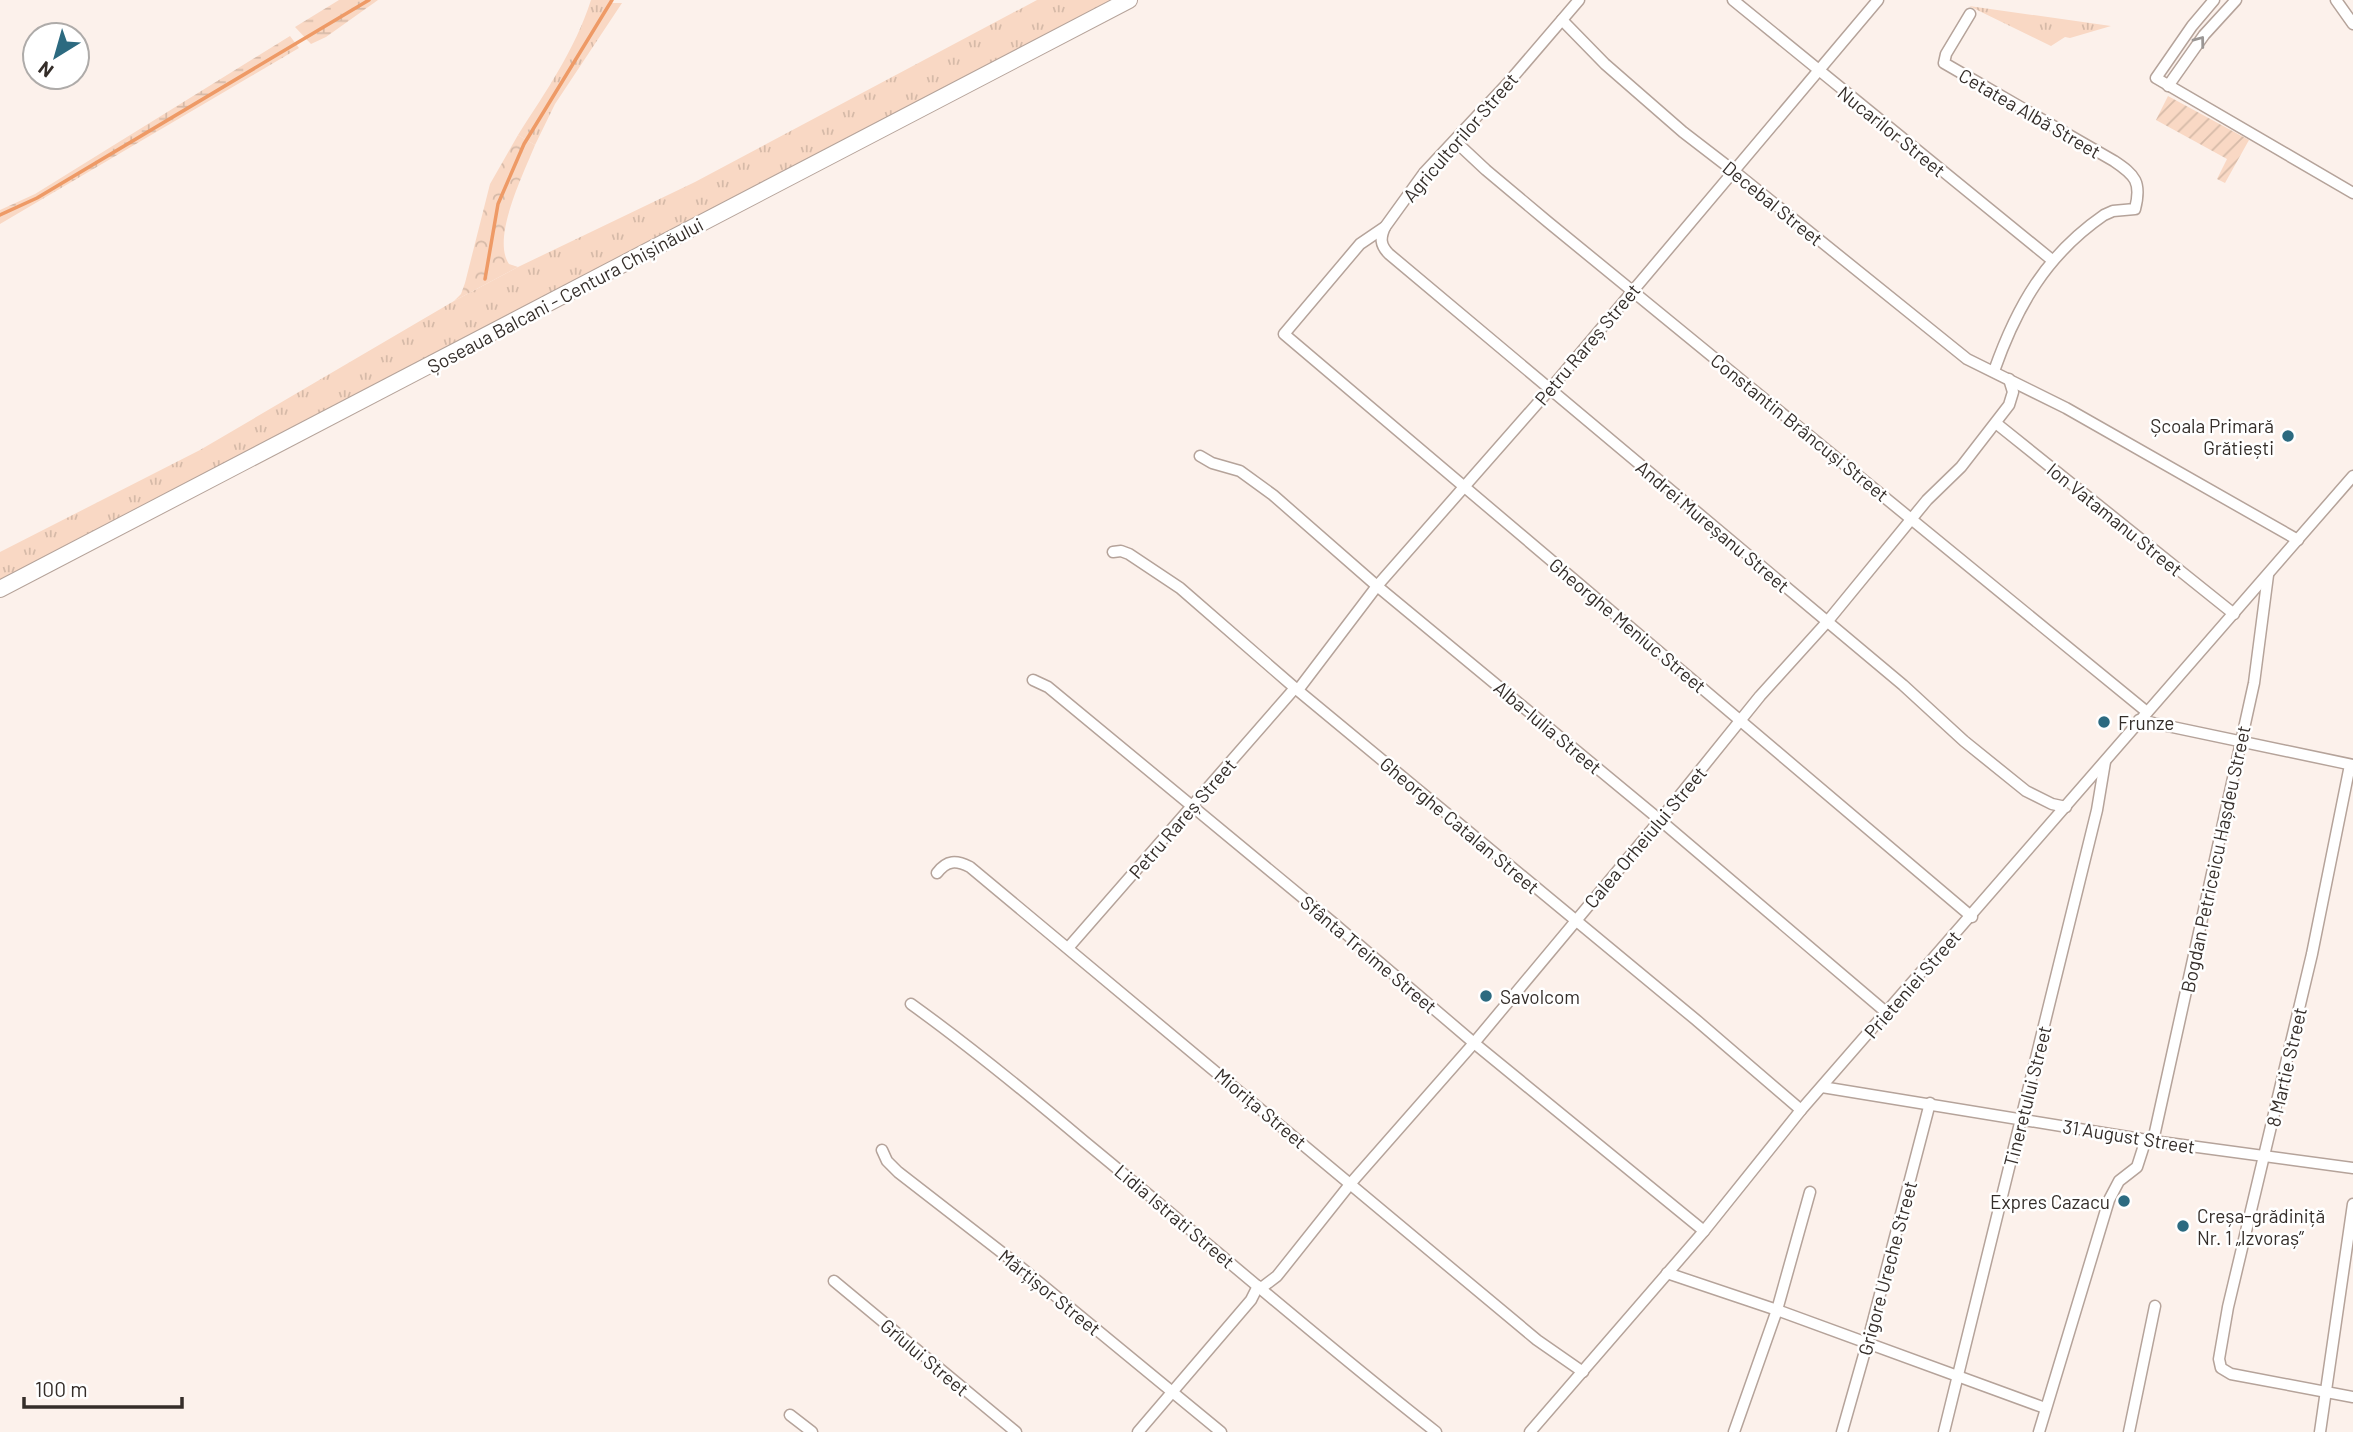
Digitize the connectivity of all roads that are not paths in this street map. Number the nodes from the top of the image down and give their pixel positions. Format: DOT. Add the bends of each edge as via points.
graph roads {
  1 [pos="1129,0"];
  2 [pos="1579,0"];
  3 [pos="1733,0"];
  4 [pos="1878,0"];
  5 [pos="2214,0"];
  6 [pos="2236,0"];
  7 [pos="2336,0"];
  8 [pos="1970,14"];
  9 [pos="1562,20"];
  10 [pos="2353,24"];
  11 [pos="1819,72"];
  12 [pos="2168,86"];
  13 [pos="1455,141"];
  14 [pos="1735,172"];
  15 [pos="2353,192"];
  16 [pos="1385,227"];
  17 [pos="2052,260"];
  18 [pos="1632,291"];
  19 [pos="1283,334"];
  20 [pos="1994,372"];
  21 [pos="2009,379"];
  22 [pos="1551,388"];
  23 [pos="1997,424"];
  24 [pos="1200,456"];
  25 [pos="2353,476"];
  26 [pos="1465,487"];
  27 [pos="1913,519"];
  28 [pos="2298,540"];
  29 [pos="1113,552"];
  30 [pos="2267,575"];
  31 [pos="1377,586"];
  32 [pos="0,589"];
  33 [pos="2234,614"];
  34 [pos="1827,622"];
  35 [pos="1033,680"];
  36 [pos="1297,689"];
  37 [pos="2143,716"];
  38 [pos="1740,721"];
  39 [pos="2241,741"];
  40 [pos="2105,759"];
  41 [pos="2351,765"];
  42 [pos="1193,807"];
  43 [pos="2066,807"];
  44 [pos="1660,820"];
  45 [pos="937,873"];
  46 [pos="1972,916"];
  47 [pos="1576,921"];
  48 [pos="1068,948"];
  49 [pos="911,1004"];
  50 [pos="1887,1013"];
  51 [pos="1474,1043"];
  52 [pos="1822,1087"];
  53 [pos="1930,1103"];
  54 [pos="1801,1110"];
  55 [pos="2021,1119"];
  56 [pos="2150,1140"];
  57 [pos="883,1150"];
  58 [pos="2265,1155"];
  59 [pos="2353,1168"];
  60 [pos="1351,1183"];
  61 [pos="1810,1192"];
  62 [pos="2353,1204"];
  63 [pos="1704,1231"];
  64 [pos="1667,1273"];
  65 [pos="834,1281"];
  66 [pos="1259,1287"];
  67 [pos="2155,1306"];
  68 [pos="1777,1310"];
  69 [pos="1867,1344"];
  70 [pos="1583,1372"];
  71 [pos="1959,1377"];
  72 [pos="1172,1391"];
  73 [pos="2326,1393"];
  74 [pos="2353,1397"];
  75 [pos="2045,1408"];
  76 [pos="790,1415"];
  77 [pos="812,1432"];
  78 [pos="1016,1432"];
  79 [pos="1138,1432"];
  80 [pos="1221,1432"];
  81 [pos="1436,1432"];
  82 [pos="1530,1432"];
  83 [pos="1734,1432"];
  84 [pos="1842,1432"];
  85 [pos="1944,1432"];
  86 [pos="2039,1432"];
  87 [pos="2129,1432"];
  88 [pos="2320,1432"];
  1 -- 32 [label="highway, Șoseaua Balcani - Centura Chișinăului"];
  2 -- 9 [label="street, Agricultorilor Street"];
  3 -- 11 [label="street, Nucarilor Street"];
  4 -- 11 [label="street, Petru Rareș Street"];
  5 -- 12 [label="street" via="2156,78"];
  12 -- 6 [label="street, one-way"];
  7 -- 10 [label="street"];
  8 -- 17 [label="street, Cetatea Albă Street" via="1944,64 2130,172 2136,180 2135,209 2104,215"];
  9 -- 13 [label="street, Agricultorilor Street"];
  9 -- 14 [label="street, Decebal Street" via="1660,113"];
  11 -- 14 [label="street, Petru Rareș Street"];
  11 -- 17 [label="street, Nucarilor Street"];
  12 -- 15 [label="street"];
  13 -- 16 [label="street, Agricultorilor Street" via="1424,173"];
  13 -- 18 [label="street, Constantin Brâncuși Street"];
  14 -- 18 [label="street, Petru Rareș Street"];
  14 -- 20 [label="street, Decebal Street" via="1922,325 1967,359"];
  16 -- 19 [label="street, Agricultorilor Street" via="1360,244"];
  16 -- 22 [label="street, Andrei Mureșanu Street" via="1384,249"];
  17 -- 20 [label="street" via="2010,330"];
  18 -- 22 [label="street, Petru Rareș Street"];
  18 -- 27 [label="street, Constantin Brâncuși Street"];
  19 -- 26 [label="street, Gheorghe Meniuc Street"];
  20 -- 21 [label="street"];
  21 -- 23 [label="street, Calea Orheiului Street" via="2010,405"];
  21 -- 28 [label="street" via="2115,434"];
  22 -- 26 [label="street, Petru Rareș Street"];
  22 -- 34 [label="street, Andrei Mureșanu Street"];
  23 -- 27 [label="street, Calea Orheiului Street"];
  23 -- 33 [label="street, Ion Vatamanu Street"];
  24 -- 31 [label="street, Alba-Iulia Street" via="1240,471 1273,495"];
  25 -- 28 [label="street, Prieteniei Street"];
  26 -- 31 [label="street, Petru Rareș Street"];
  26 -- 38 [label="street, Gheorghe Meniuc Street"];
  27 -- 34 [label="street, Calea Orheiului Street"];
  27 -- 37 [label="street, Constantin Brâncuși Street"];
  28 -- 30 [label="street, Prieteniei Street"];
  29 -- 36 [label="street, Gheorghe Catalan Street" via="1129,554 1180,587"];
  30 -- 33 [label="street, Prieteniei Street"];
  30 -- 39 [label="street, Bogdan Petriceicu Hașdeu Street" via="2262,631"];
  31 -- 36 [label="street, Petru Rareș Street"];
  31 -- 44 [label="street, Alba-Iulia Street"];
  33 -- 37 [label="street, Prieteniei Street"];
  34 -- 38 [label="street, Calea Orheiului Street"];
  34 -- 43 [label="street, Andrei Mureșanu Street" via="2026,791"];
  35 -- 42 [label="street, Sfânta Treime Street" via="1048,687"];
  36 -- 42 [label="street, Petru Rareș Street"];
  36 -- 47 [label="street, Gheorghe Catalan Street"];
  37 -- 39 [label="street"];
  37 -- 40 [label="street, Prieteniei Street"];
  38 -- 44 [label="street, Calea Orheiului Street"];
  38 -- 46 [label="street, Gheorghe Meniuc Street"];
  39 -- 41 [label="street"];
  39 -- 56 [label="street, Bogdan Petriceicu Hașdeu Street"];
  40 -- 43 [label="street, Prieteniei Street"];
  40 -- 55 [label="street, Tineretului Street" via="2097,810"];
  41 -- 58 [label="street, 8 Martie Street"];
  42 -- 48 [label="street, Petru Rareș Street"];
  42 -- 51 [label="street, Sfânta Treime Street"];
  43 -- 46 [label="street, Prieteniei Street"];
  44 -- 47 [label="street, Calea Orheiului Street"];
  44 -- 50 [label="street, Alba-Iulia Street"];
  45 -- 48 [label="street, Miorița Street" via="956,861 970,867"];
  46 -- 50 [label="street, Prieteniei Street"];
  47 -- 51 [label="street, Calea Orheiului Street"];
  47 -- 54 [label="street, Gheorghe Catalan Street"];
  48 -- 60 [label="street, Miorița Street"];
  49 -- 66 [label="street, Lidia Istrati Street" via="1030,1095"];
  50 -- 52 [label="street, Prieteniei Street"];
  51 -- 60 [label="street, Calea Orheiului Street"];
  51 -- 63 [label="street, Sfânta Treime Street"];
  52 -- 53 [label="street, 31 August Street"];
  52 -- 54 [label="street, Prieteniei Street"];
  53 -- 55 [label="street, 31 August Street"];
  53 -- 69 [label="street, Grigore Ureche Street"];
  54 -- 63 [label="street, Prieteniei Street"];
  55 -- 56 [label="street, 31 August Street"];
  55 -- 71 [label="street, Tineretului Street"];
  56 -- 58 [label="street, 31 August Street"];
  56 -- 75 [label="street, Bogdan Petriceicu Hașdeu Street" via="2137,1167 2119,1181 2109,1200"];
  57 -- 72 [label="street, Mărțișor Street" via="898,1172"];
  58 -- 59 [label="street, 31 August Street"];
  58 -- 73 [label="street, 8 Martie Street" via="2228,1307 2221,1368 2231,1374"];
  60 -- 66 [label="street, Calea Orheiului Street" via="1277,1276"];
  60 -- 70 [label="street, Miorița Street" via="1537,1340"];
  61 -- 68 [label="street"];
  62 -- 73 [label="street"];
  63 -- 64 [label="street, Prieteniei Street"];
  64 -- 68 [label="street"];
  64 -- 70 [label="street, Prieteniei Street"];
  65 -- 78 [label="street, Grîului Street"];
  66 -- 72 [label="street, Calea Orheiului Street"];
  66 -- 81 [label="street, Lidia Istrati Street"];
  67 -- 87 [label="street"];
  68 -- 69 [label="street"];
  68 -- 83 [label="street"];
  69 -- 71 [label="street"];
  69 -- 84 [label="street, Grigore Ureche Street"];
  70 -- 82 [label="street, Prieteniei Street"];
  71 -- 75 [label="street"];
  71 -- 85 [label="street, Tineretului Street"];
  72 -- 79 [label="street, Calea Orheiului Street"];
  72 -- 80 [label="street, Mărțișor Street"];
  73 -- 74 [label="street"];
  73 -- 88 [label="street"];
  75 -- 86 [label="street, Bogdan Petriceicu Hașdeu Street"];
  76 -- 77 [label="street"];
}
